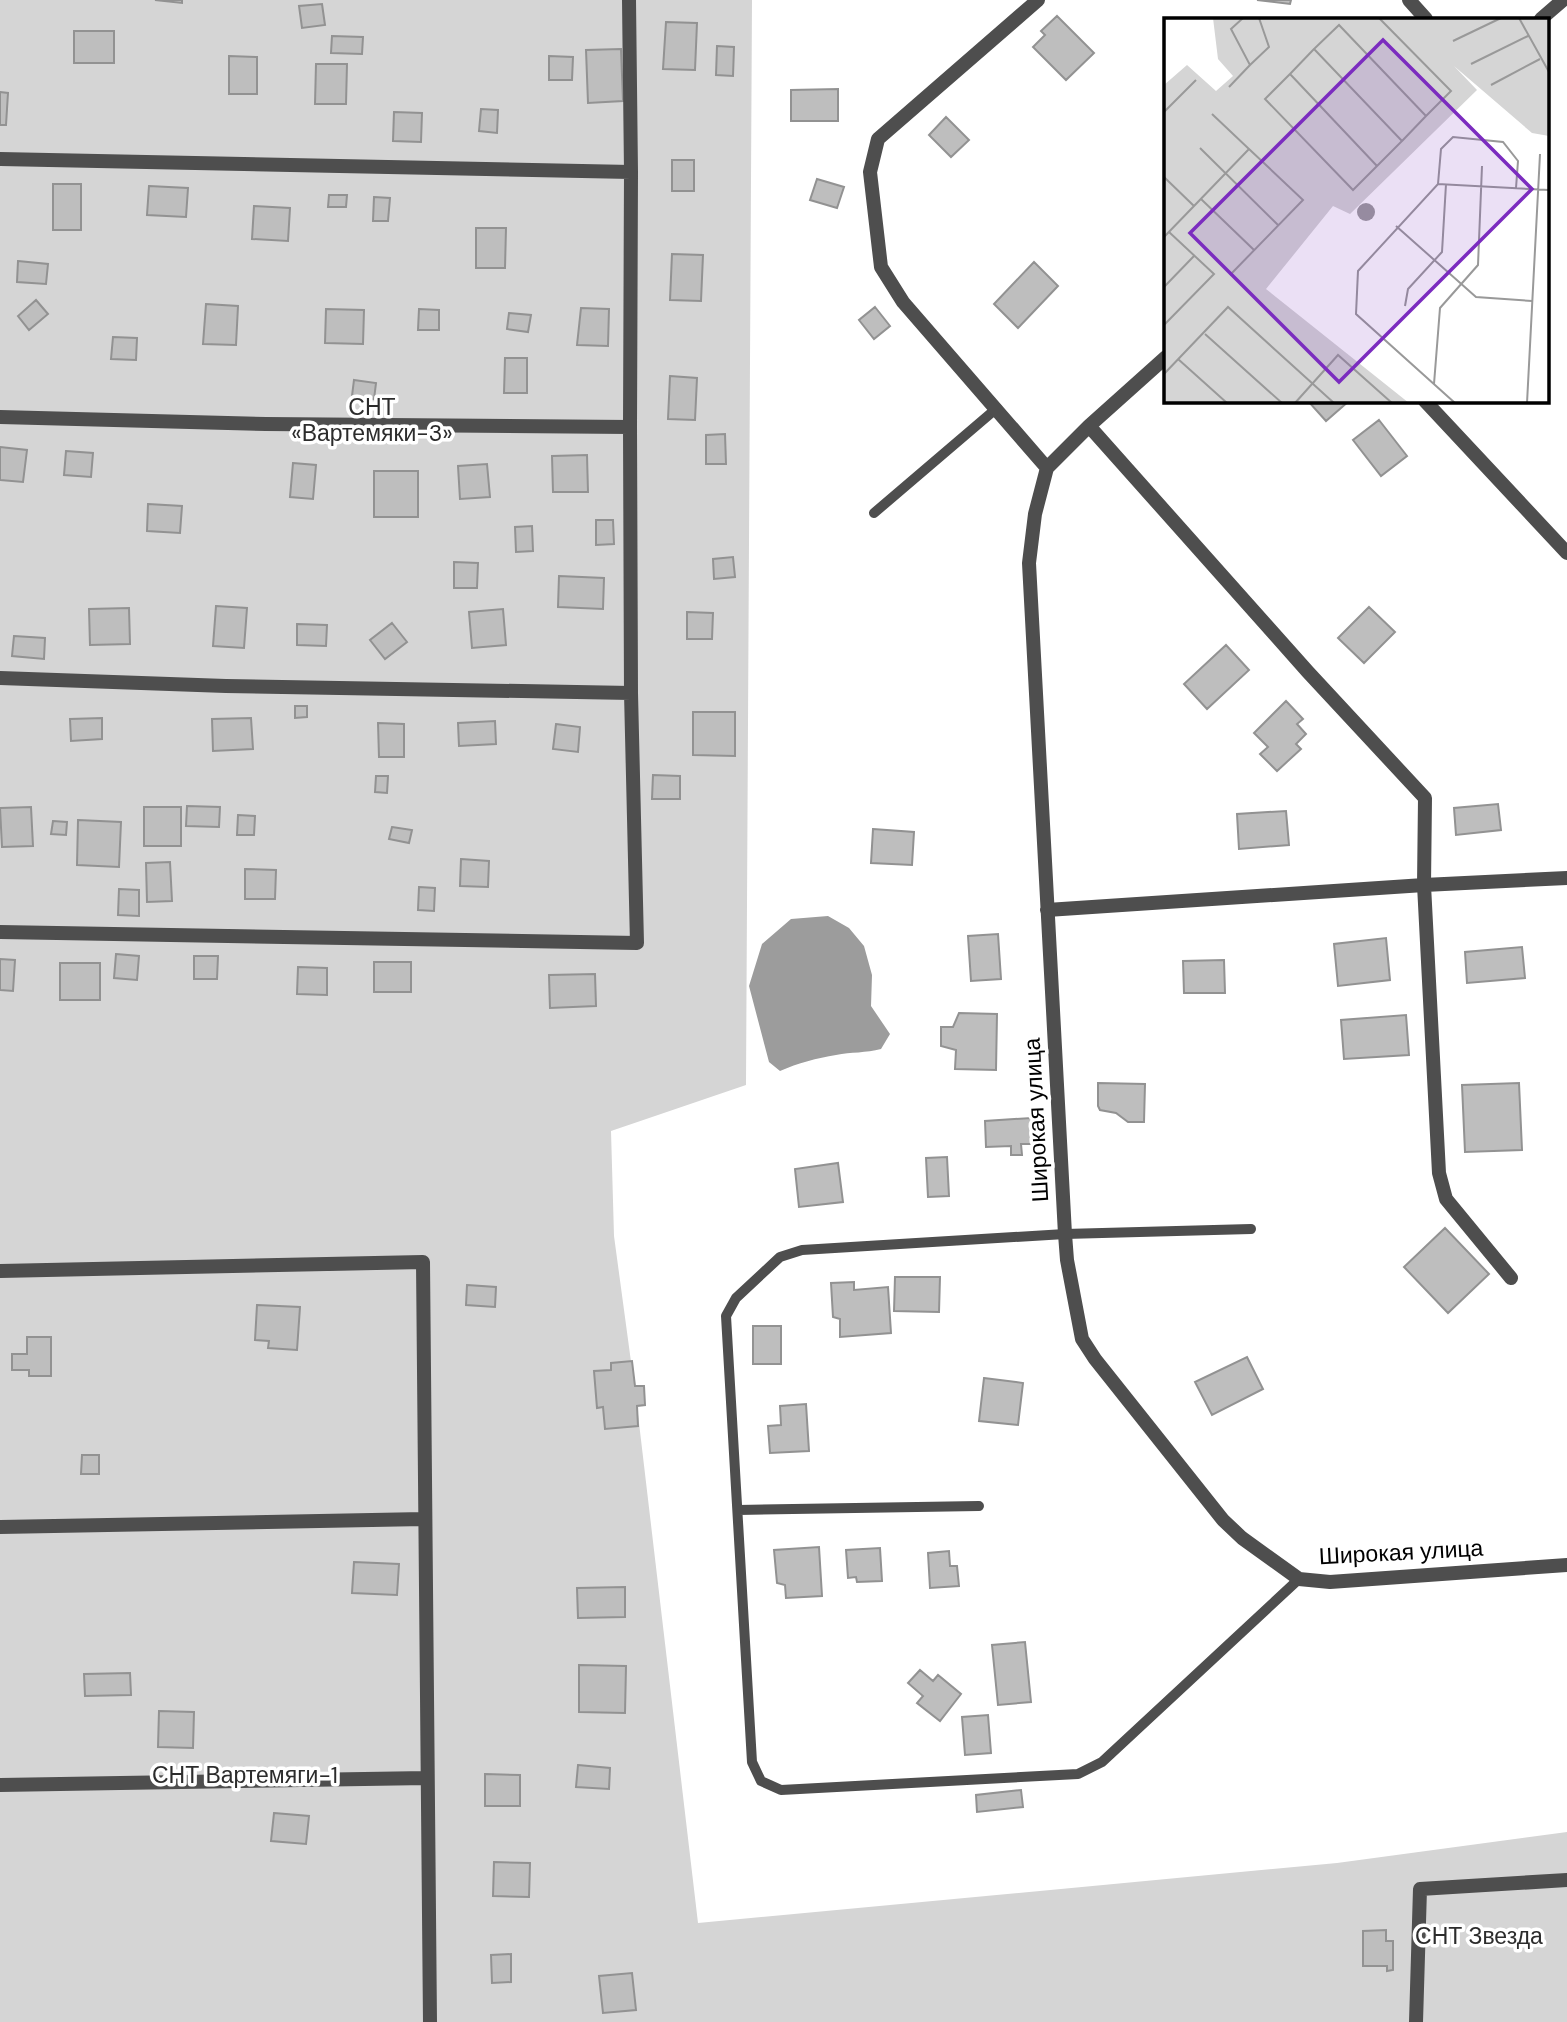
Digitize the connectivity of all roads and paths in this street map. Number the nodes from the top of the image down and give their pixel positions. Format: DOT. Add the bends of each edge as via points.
graph roads {
  1 [pos="629,0"];
  2 [pos="1038,0"];
  3 [pos="1409,0"];
  4 [pos="1563,0"];
  5 [pos="1425,18"];
  6 [pos="1542,18"];
  7 [pos="0,159"];
  8 [pos="631,172"];
  9 [pos="1164,359"];
  10 [pos="1426,402"];
  11 [pos="997,408"];
  12 [pos="0,417"];
  13 [pos="1089,426"];
  14 [pos="630,427"];
  15 [pos="1047,468"];
  16 [pos="874,513"];
  17 [pos="1567,553"];
  18 [pos="0,678"];
  19 [pos="631,693"];
  20 [pos="1567,878"];
  21 [pos="1424,885"];
  22 [pos="1047,910"];
  23 [pos="0,932"];
  24 [pos="1251,1229"];
  25 [pos="1065,1234"];
  26 [pos="0,1271"];
  27 [pos="1511,1278"];
  28 [pos="979,1506"];
  29 [pos="738,1510"];
  30 [pos="424,1519"];
  31 [pos="0,1527"];
  32 [pos="1567,1565"];
  33 [pos="1299,1579"];
  34 [pos="426,1778"];
  35 [pos="0,1785"];
  36 [pos="1567,1880"];
  37 [pos="430,2022"];
  38 [pos="1416,2022"];
  1 -- 8 [label="street"];
  2 -- 11 [label="street" via="878,139 870,172 881,267 903,302"];
  3 -- 5 [label="street"];
  4 -- 6 [label="street"];
  7 -- 8 [label="street"];
  8 -- 14 [label="street"];
  9 -- 13 [label="street"];
  10 -- 17 [label="street"];
  11 -- 15 [label="street"];
  11 -- 16 [label="lane"];
  12 -- 14 [label="street"];
  13 -- 15 [label="street"];
  13 -- 21 [label="street" via="1424,798"];
  14 -- 19 [label="street"];
  15 -- 22 [label="street, Широкая улица" via="1029,563"];
  18 -- 19 [label="street"];
  19 -- 23 [label="street" via="637,943"];
  20 -- 21 [label="street"];
  21 -- 22 [label="street"];
  21 -- 27 [label="street" via="1439,1173 1446,1199"];
  22 -- 25 [label="street, Широкая улица"];
  24 -- 25 [label="lane"];
  25 -- 29 [label="lane" via="802,1251 780,1257 736,1298 726,1317"];
  25 -- 33 [label="street, Широкая улица" via="1082,1339 1095,1359 1223,1520"];
  26 -- 30 [label="street" via="423,1262"];
  28 -- 29 [label="lane"];
  29 -- 33 [label="lane" via="752,1762 761,1781 781,1790 1078,1774 1102,1762"];
  30 -- 31 [label="street"];
  30 -- 34 [label="street"];
  32 -- 33 [label="street, Широкая улица" via="1330,1582"];
  34 -- 35 [label="street"];
  34 -- 37 [label="street"];
  36 -- 38 [label="street" via="1420,1889"];
}
